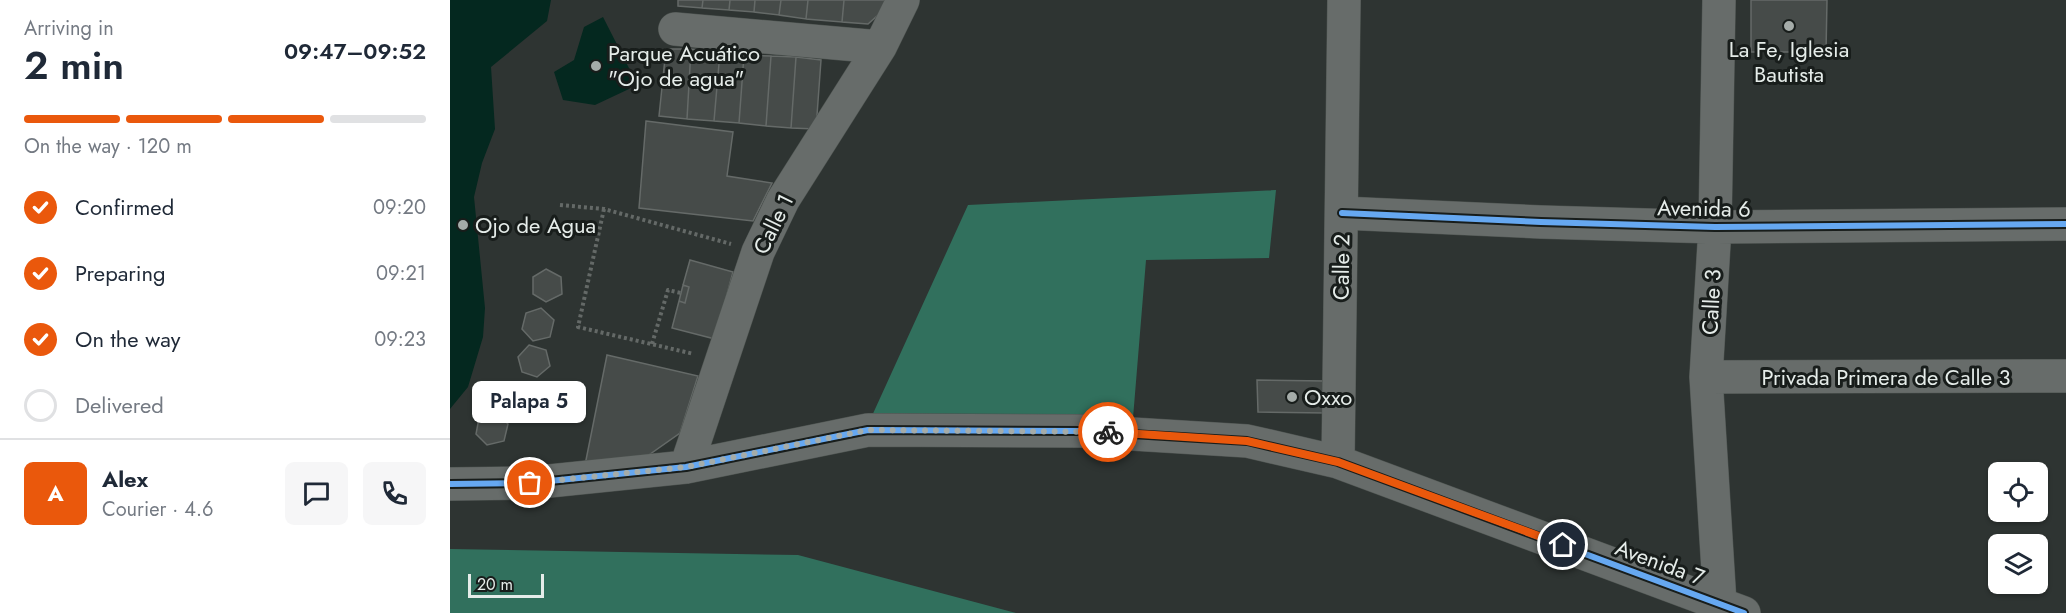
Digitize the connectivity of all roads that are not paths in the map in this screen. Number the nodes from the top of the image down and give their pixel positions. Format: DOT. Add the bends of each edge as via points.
graph roads {
  1 [pos="903,0"];
  2 [pos="1344,0"];
  3 [pos="1719,0"];
  4 [pos="675,29"];
  5 [pos="880,47"];
  6 [pos="1342,213"];
  7 [pos="2066,224"];
  8 [pos="1715,227"];
  9 [pos="2066,376"];
  10 [pos="1706,377"];
  11 [pos="1338,462"];
  12 [pos="686,467"];
  13 [pos="450,484"];
  14 [pos="1732,608"];
  1 -- 5 [label="street, Calle 1"];
  2 -- 6 [label="street, Calle 2"];
  3 -- 8 [label="street, Calle 3"];
  4 -- 5 [label="street"];
  5 -- 12 [label="street, Calle 1" via="783,200 758,252"];
  6 -- 8 [label="street, Avenida 6"];
  6 -- 11 [label="street, Calle 2"];
  7 -- 8 [label="street, Avenida 6"];
  8 -- 10 [label="street, Calle 3"];
  9 -- 10 [label="street, Privada Primera de Calle 3"];
  10 -- 14 [label="street, Calle 3"];
  11 -- 12 [label="street, Avenida 7" via="1247,441 1179,435 868,430"];
  11 -- 14 [label="street, Avenida 7"];
  12 -- 13 [label="street, Avenida 7" via="530,483"];
}
